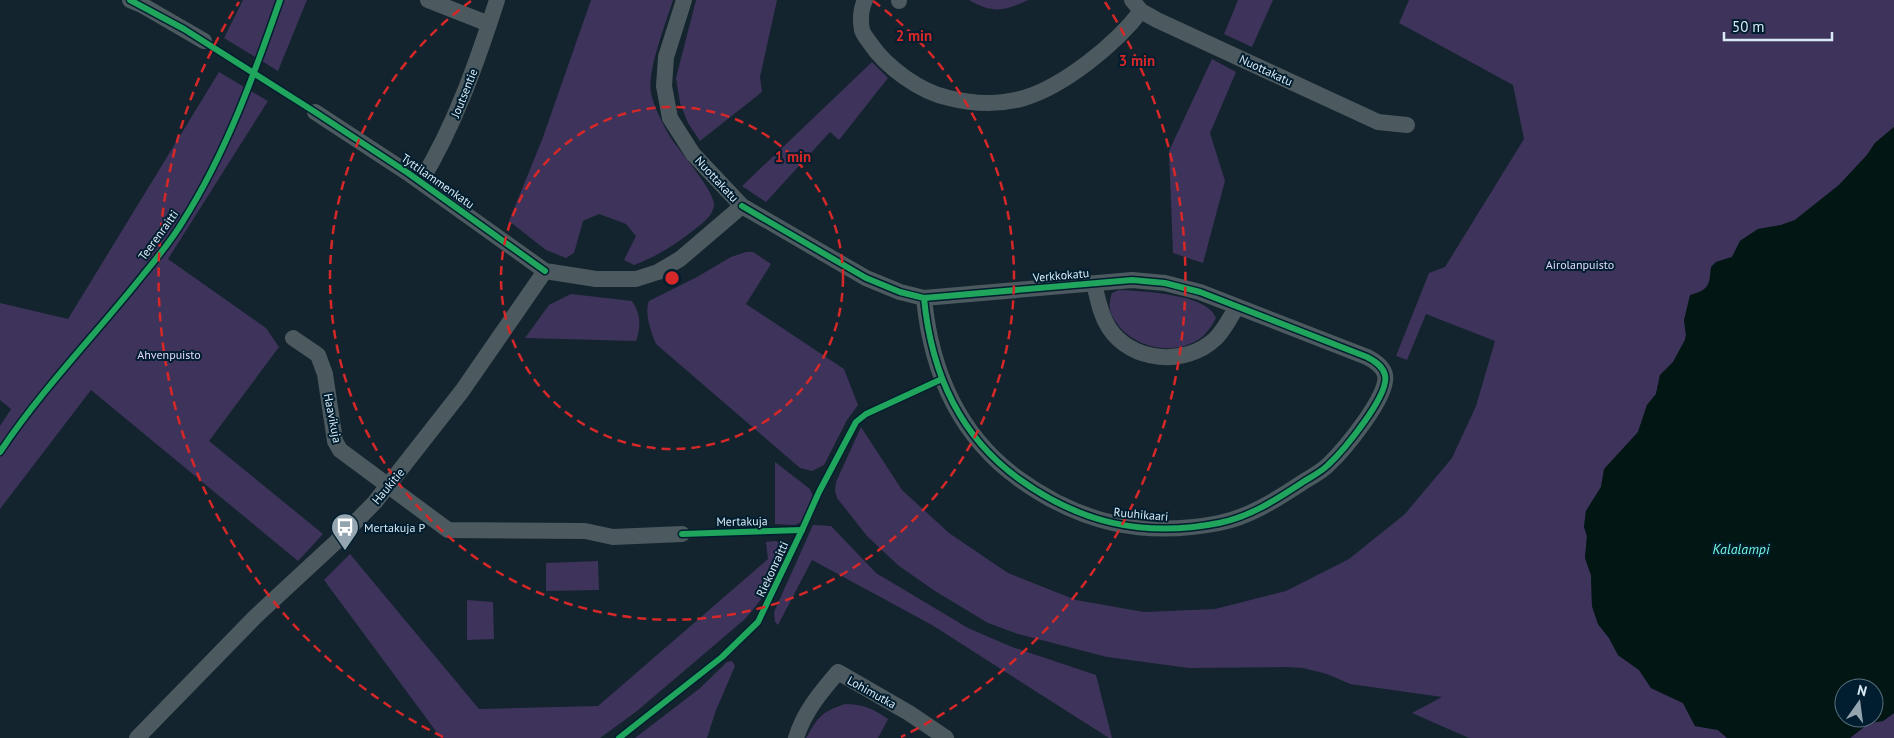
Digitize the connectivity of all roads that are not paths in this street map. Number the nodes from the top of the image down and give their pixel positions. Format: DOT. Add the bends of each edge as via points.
graph roads {
  1 [pos="428,0"];
  2 [pos="497,0"];
  3 [pos="684,0"];
  4 [pos="865,0"];
  5 [pos="139,2"];
  6 [pos="1136,5"];
  7 [pos="489,24"];
  8 [pos="204,41"];
  9 [pos="315,112"];
  10 [pos="1407,125"];
  11 [pos="420,181"];
  12 [pos="742,206"];
  13 [pos="545,271"];
  14 [pos="1094,284"];
  15 [pos="924,298"];
  16 [pos="1237,307"];
  17 [pos="293,338"];
  18 [pos="1385,374"];
  19 [pos="389,486"];
  20 [pos="682,534"];
  21 [pos="137,738"];
  22 [pos="796,738"];
  23 [pos="946,738"];
  1 -- 7 [label="street"];
  2 -- 7 [label="street, Joutsentie"];
  3 -- 12 [label="street, Nuottakatu" via="666,57 664,86 670,118 694,154"];
  4 -- 6 [label="street" via="862,31 885,62 912,83 947,98 977,103 1002,103 1053,86 1092,59 1128,27"];
  5 -- 8 [label="street"];
  6 -- 10 [label="street, Nuottakatu" via="1157,20 1378,122"];
  7 -- 11 [label="street, Joutsentie" via="454,119"];
  9 -- 11 [label="street, Tyttilammenkatu"];
  11 -- 13 [label="street, Tyttilammenkatu"];
  12 -- 13 [label="street, Nuottakatu" via="680,259 648,276 596,279"];
  12 -- 15 [label="street, Verkkokatu" via="866,278"];
  13 -- 19 [label="street, Haukitie" via="462,391"];
  14 -- 15 [label="street, Verkkokatu"];
  14 -- 16 [label="street, Verkkokatu" via="1132,280 1166,283"];
  14 -- 16 [label="street, Verkkokatu" via="1102,315 1110,329 1127,345 1147,355 1172,358 1196,351 1215,339"];
  15 -- 18 [label="street, Ruuhikaari" via="927,330 937,365 952,403 976,438 1007,470 1042,495 1074,512 1109,523 1181,529 1220,523 1266,506 1328,465 1382,396"];
  16 -- 18 [label="street, Verkkokatu" via="1368,357 1379,364"];
  17 -- 19 [label="street, Haavikuja" via="318,355 325,374 334,441 340,450"];
  19 -- 20 [label="street" via="448,530 585,531 613,537"];
  19 -- 21 [label="street, Haukitie" via="350,529 248,624"];
  22 -- 23 [label="street, Lohimutka" via="814,700 838,672"];
}
